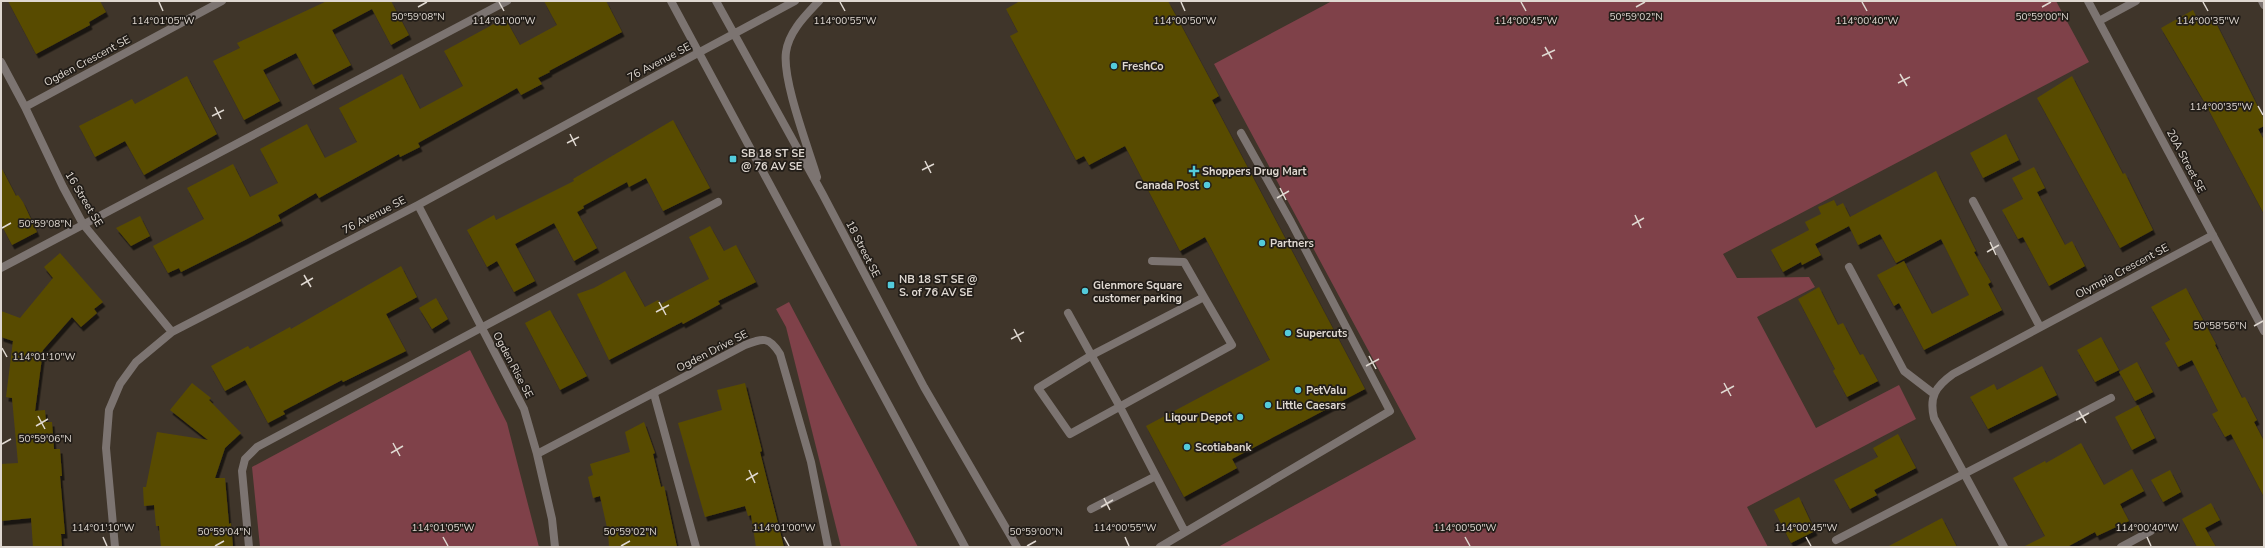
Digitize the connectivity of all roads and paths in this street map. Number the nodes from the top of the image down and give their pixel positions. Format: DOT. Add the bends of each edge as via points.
graph roads {
  1 [pos="222,1"];
  2 [pos="507,1"];
  3 [pos="671,1"];
  4 [pos="716,1"];
  5 [pos="795,1"];
  6 [pos="819,1"];
  7 [pos="2088,1"];
  8 [pos="2136,1"];
  9 [pos="2262,1"];
  10 [pos="2264,5"];
  11 [pos="2099,21"];
  12 [pos="734,34"];
  13 [pos="698,53"];
  14 [pos="1,62"];
  15 [pos="25,107"];
  16 [pos="1241,133"];
  17 [pos="822,193"];
  18 [pos="1973,201"];
  19 [pos="718,202"];
  20 [pos="418,205"];
  21 [pos="83,224"];
  22 [pos="2213,235"];
  23 [pos="1152,261"];
  24 [pos="1849,267"];
  25 [pos="1,268"];
  26 [pos="1204,297"];
  27 [pos="1068,313"];
  28 [pos="2040,327"];
  29 [pos="480,328"];
  30 [pos="172,332"];
  31 [pos="2264,332"];
  32 [pos="1092,355"];
  33 [pos="654,394"];
  34 [pos="1934,394"];
  35 [pos="2111,398"];
  36 [pos="1120,407"];
  37 [pos="537,454"];
  38 [pos="1965,474"];
  39 [pos="1156,476"];
  40 [pos="1092,509"];
  41 [pos="2151,531"];
  42 [pos="1185,532"];
  43 [pos="1836,540"];
  44 [pos="115,547"];
  45 [pos="249,547"];
  46 [pos="555,547"];
  47 [pos="696,547"];
  48 [pos="828,547"];
  49 [pos="965,547"];
  50 [pos="1017,547"];
  51 [pos="1160,547"];
  52 [pos="2004,547"];
  53 [pos="2121,547"];
  1 -- 15 [label="street, Ogden Crescent SE"];
  2 -- 21 [label="street"];
  3 -- 13 [label="street"];
  4 -- 12 [label="street, 18 Street SE"];
  5 -- 12 [label="street, 76 Avenue SE"];
  6 -- 17 [label="street" via="795,28 786,51 786,69"];
  7 -- 11 [label="street, 20A Street SE"];
  8 -- 11 [label="street"];
  9 -- 10 [label="street"];
  11 -- 22 [label="street, 20A Street SE"];
  12 -- 13 [label="street, 76 Avenue SE"];
  12 -- 17 [label="street, 18 Street SE"];
  13 -- 20 [label="street, 76 Avenue SE"];
  13 -- 49 [label="street"];
  14 -- 15 [label="street, 16 Street SE"];
  15 -- 21 [label="street, 16 Street SE"];
  16 -- 42 [label="street" via="1291,222 1390,411"];
  17 -- 50 [label="street, 18 Street SE" via="930,399"];
  18 -- 28 [label="street"];
  19 -- 29 [label="street"];
  20 -- 29 [label="street, Ogden Rise SE"];
  20 -- 30 [label="street, 76 Avenue SE"];
  21 -- 25 [label="street"];
  21 -- 30 [label="street, 16 Street SE"];
  22 -- 28 [label="street, Olympia Crescent SE"];
  22 -- 31 [label="street, 20A Street SE"];
  23 -- 26 [label="street" via="1184,262"];
  24 -- 34 [label="street" via="1904,371"];
  26 -- 32 [label="street"];
  26 -- 36 [label="street" via="1232,346"];
  27 -- 32 [label="street"];
  28 -- 34 [label="street, Olympia Crescent SE" via="1953,374 1942,382"];
  29 -- 37 [label="street, Ogden Rise SE" via="524,409"];
  29 -- 45 [label="street" via="257,447 245,459 242,471"];
  30 -- 44 [label="street, 76 Avenue SE" via="136,362 120,384 109,410 106,448"];
  32 -- 36 [label="street"];
  32 -- 36 [label="street" via="1038,388 1070,434"];
  33 -- 37 [label="street, Ogden Drive SE"];
  33 -- 47 [label="street"];
  33 -- 48 [label="street, Ogden Drive SE" via="745,345 759,340 768,340 774,344 780,354 811,462"];
  34 -- 38 [label="street" via="1931,405 1934,418"];
  35 -- 38 [label="street"];
  36 -- 39 [label="street"];
  37 -- 46 [label="street, Ogden Rise SE" via="552,519"];
  38 -- 43 [label="street"];
  38 -- 52 [label="street"];
  39 -- 40 [label="street"];
  39 -- 42 [label="street"];
  41 -- 53 [label="street"];
  42 -- 51 [label="street"];
}
